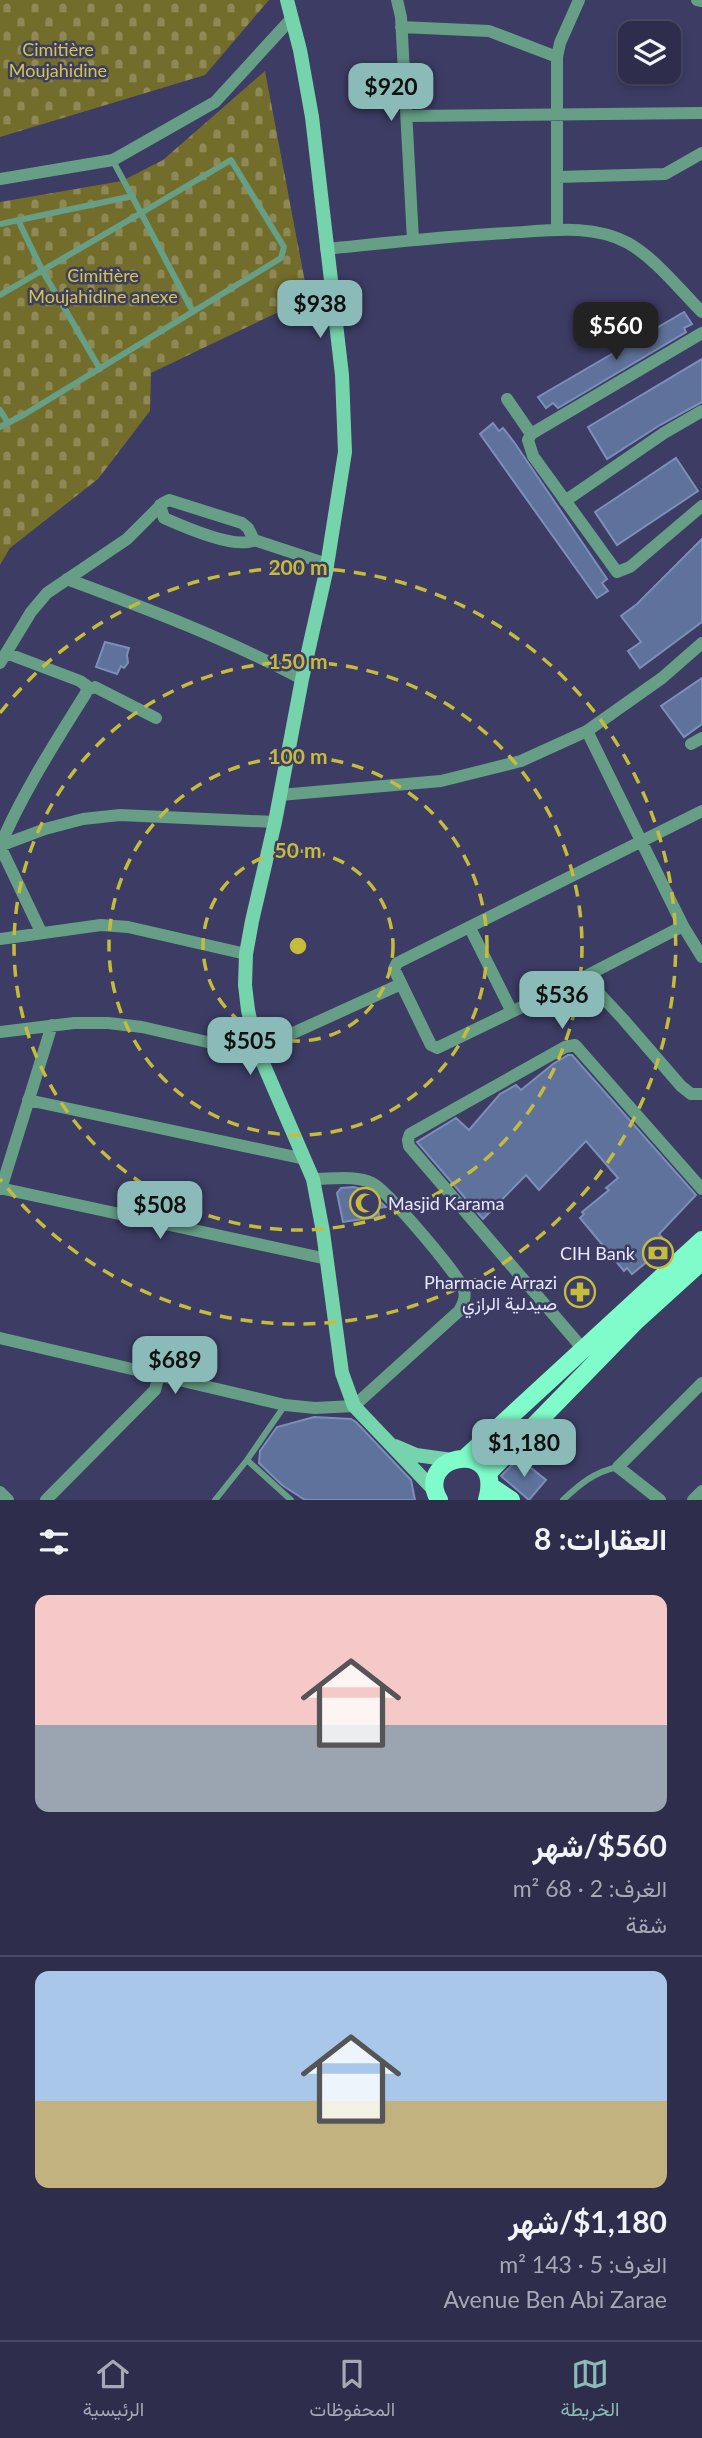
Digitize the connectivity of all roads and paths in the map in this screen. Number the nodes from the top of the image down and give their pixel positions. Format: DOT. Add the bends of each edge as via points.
graph roads {
  1 [pos="287,0"];
  2 [pos="397,0"];
  3 [pos="579,0"];
  4 [pos="292,18"];
  5 [pos="401,27"];
  6 [pos="557,57"];
  7 [pos="702,113"];
  8 [pos="556,114"];
  9 [pos="407,116"];
  10 [pos="702,153"];
  11 [pos="113,160"];
  12 [pos="557,177"];
  13 [pos="0,179"];
  14 [pos="133,196"];
  15 [pos="141,213"];
  16 [pos="18,220"];
  17 [pos="0,223"];
  18 [pos="557,230"];
  19 [pos="413,240"];
  20 [pos="326,249"];
  21 [pos="42,270"];
  22 [pos="0,296"];
  23 [pos="193,312"];
  24 [pos="702,312"];
  25 [pos="702,333"];
  26 [pos="100,369"];
  27 [pos="507,399"];
  28 [pos="0,410"];
  29 [pos="702,411"];
  30 [pos="8,423"];
  31 [pos="0,427"];
  32 [pos="531,433"];
  33 [pos="565,501"];
  34 [pos="160,505"];
  35 [pos="702,506"];
  36 [pos="254,540"];
  37 [pos="327,564"];
  38 [pos="67,579"];
  39 [pos="702,643"];
  40 [pos="3,658"];
  41 [pos="302,678"];
  42 [pos="87,690"];
  43 [pos="156,718"];
  44 [pos="587,731"];
  45 [pos="280,795"];
  46 [pos="702,811"];
  47 [pos="275,822"];
  48 [pos="642,842"];
  49 [pos="0,846"];
  50 [pos="683,926"];
  51 [pos="470,928"];
  52 [pos="41,932"];
  53 [pos="0,939"];
  54 [pos="246,954"];
  55 [pos="702,957"];
  56 [pos="584,977"];
  57 [pos="401,984"];
  58 [pos="512,1012"];
  59 [pos="52,1025"];
  60 [pos="0,1032"];
  61 [pos="256,1047"];
  62 [pos="702,1094"];
  63 [pos="28,1100"];
  64 [pos="305,1159"];
  65 [pos="313,1179"];
  66 [pos="1,1188"];
  67 [pos="702,1189"];
  68 [pos="702,1240"];
  69 [pos="327,1259"];
  70 [pos="702,1261"];
  71 [pos="0,1338"];
  72 [pos="583,1349"];
  73 [pos="159,1375"];
  74 [pos="702,1383"];
  75 [pos="285,1405"];
  76 [pos="354,1406"];
  77 [pos="391,1444"];
  78 [pos="459,1459"];
  79 [pos="247,1460"];
  80 [pos="618,1467"];
  81 [pos="488,1487"];
  82 [pos="702,1491"];
  83 [pos="0,1492"];
  84 [pos="435,1496"];
  85 [pos="8,1500"];
  86 [pos="46,1500"];
  87 [pos="215,1500"];
  88 [pos="291,1500"];
  89 [pos="511,1500"];
  90 [pos="563,1500"];
  91 [pos="660,1500"];
  92 [pos="693,1500"];
  1 -- 4 [label="street"];
  2 -- 5 [label="street"];
  3 -- 6 [label="street"];
  4 -- 11 [label="street" via="215,102"];
  4 -- 20 [label="street" via="312,117"];
  5 -- 6 [label="street" via="489,31"];
  5 -- 9 [label="street"];
  6 -- 8 [label="street"];
  7 -- 8 [label="street"];
  8 -- 9 [label="street"];
  8 -- 12 [label="street"];
  9 -- 19 [label="street"];
  10 -- 12 [label="street" via="665,174"];
  11 -- 13 [label="street"];
  11 -- 14 [label="lane"];
  12 -- 18 [label="street"];
  14 -- 15 [label="lane"];
  14 -- 16 [label="lane"];
  15 -- 21 [label="lane"];
  15 -- 23 [label="lane"];
  15 -- 23 [label="lane" via="231,160 284,247 281,258"];
  16 -- 17 [label="lane"];
  16 -- 21 [label="lane"];
  18 -- 19 [label="street"];
  18 -- 24 [label="street" via="600,233 627,243"];
  19 -- 20 [label="street"];
  20 -- 37 [label="street" via="345,433"];
  21 -- 22 [label="lane"];
  21 -- 26 [label="lane"];
  23 -- 26 [label="lane"];
  25 -- 32 [label="street"];
  26 -- 30 [label="lane"];
  27 -- 32 [label="street"];
  28 -- 30 [label="lane"];
  29 -- 33 [label="street"];
  30 -- 31 [label="lane"];
  32 -- 33 [label="street" via="530,450"];
  33 -- 35 [label="street" via="617,572 630,567"];
  34 -- 36 [label="street" via="164,517 185,527 238,543"];
  34 -- 36 [label="street" via="176,500 242,523"];
  34 -- 38 [label="street" via="127,538"];
  36 -- 37 [label="street"];
  37 -- 41 [label="street"];
  38 -- 40 [label="street" via="47,593"];
  38 -- 41 [label="street" via="182,621"];
  39 -- 44 [label="street"];
  40 -- 42 [label="street" via="80,681"];
  41 -- 45 [label="street"];
  42 -- 43 [label="street" via="95,687"];
  42 -- 49 [label="street" via="36,774"];
  44 -- 45 [label="street" via="522,761 441,781"];
  44 -- 48 [label="street"];
  45 -- 47 [label="street"];
  46 -- 48 [label="street"];
  47 -- 49 [label="street" via="120,815 83,819"];
  47 -- 54 [label="street"];
  48 -- 50 [label="street"];
  48 -- 51 [label="street"];
  49 -- 52 [label="street"];
  50 -- 55 [label="street"];
  50 -- 56 [label="street"];
  51 -- 57 [label="street" via="395,965"];
  51 -- 58 [label="street"];
  52 -- 53 [label="street"];
  52 -- 54 [label="street" via="101,925 128,927"];
  54 -- 61 [label="street" via="248,1010"];
  56 -- 58 [label="street"];
  56 -- 62 [label="street" via="681,1086 691,1094"];
  57 -- 58 [label="street" via="434,1048"];
  57 -- 61 [label="street"];
  59 -- 60 [label="street"];
  59 -- 61 [label="street" via="124,1024 220,1045"];
  59 -- 63 [label="street"];
  61 -- 64 [label="street"];
  63 -- 64 [label="street"];
  63 -- 66 [label="street"];
  64 -- 65 [label="street"];
  65 -- 69 [label="street"];
  65 -- 76 [label="street" via="360,1179 379,1186 465,1293 460,1311"];
  66 -- 69 [label="street"];
  67 -- 72 [label="street" via="575,1045 410,1134 409,1146"];
  68 -- 72 [label="main road"];
  69 -- 76 [label="street" via="342,1373"];
  70 -- 81 [label="main road" via="637,1320"];
  71 -- 73 [label="street"];
  72 -- 78 [label="main road"];
  73 -- 75 [label="street"];
  73 -- 86 [label="street" via="155,1390"];
  74 -- 80 [label="street"];
  75 -- 76 [label="street"];
  75 -- 79 [label="lane"];
  76 -- 77 [label="street"];
  77 -- 78 [label="street" via="416,1455"];
  77 -- 84 [label="street"];
  78 -- 81 [label="main road" via="478,1463"];
  78 -- 84 [label="main road" via="442,1466 436,1476"];
  79 -- 87 [label="lane"];
  79 -- 88 [label="lane"];
  80 -- 90 [label="lane" via="590,1477"];
  80 -- 91 [label="street"];
  81 -- 89 [label="main road"];
  82 -- 92 [label="street"];
  83 -- 85 [label="street"];
}
